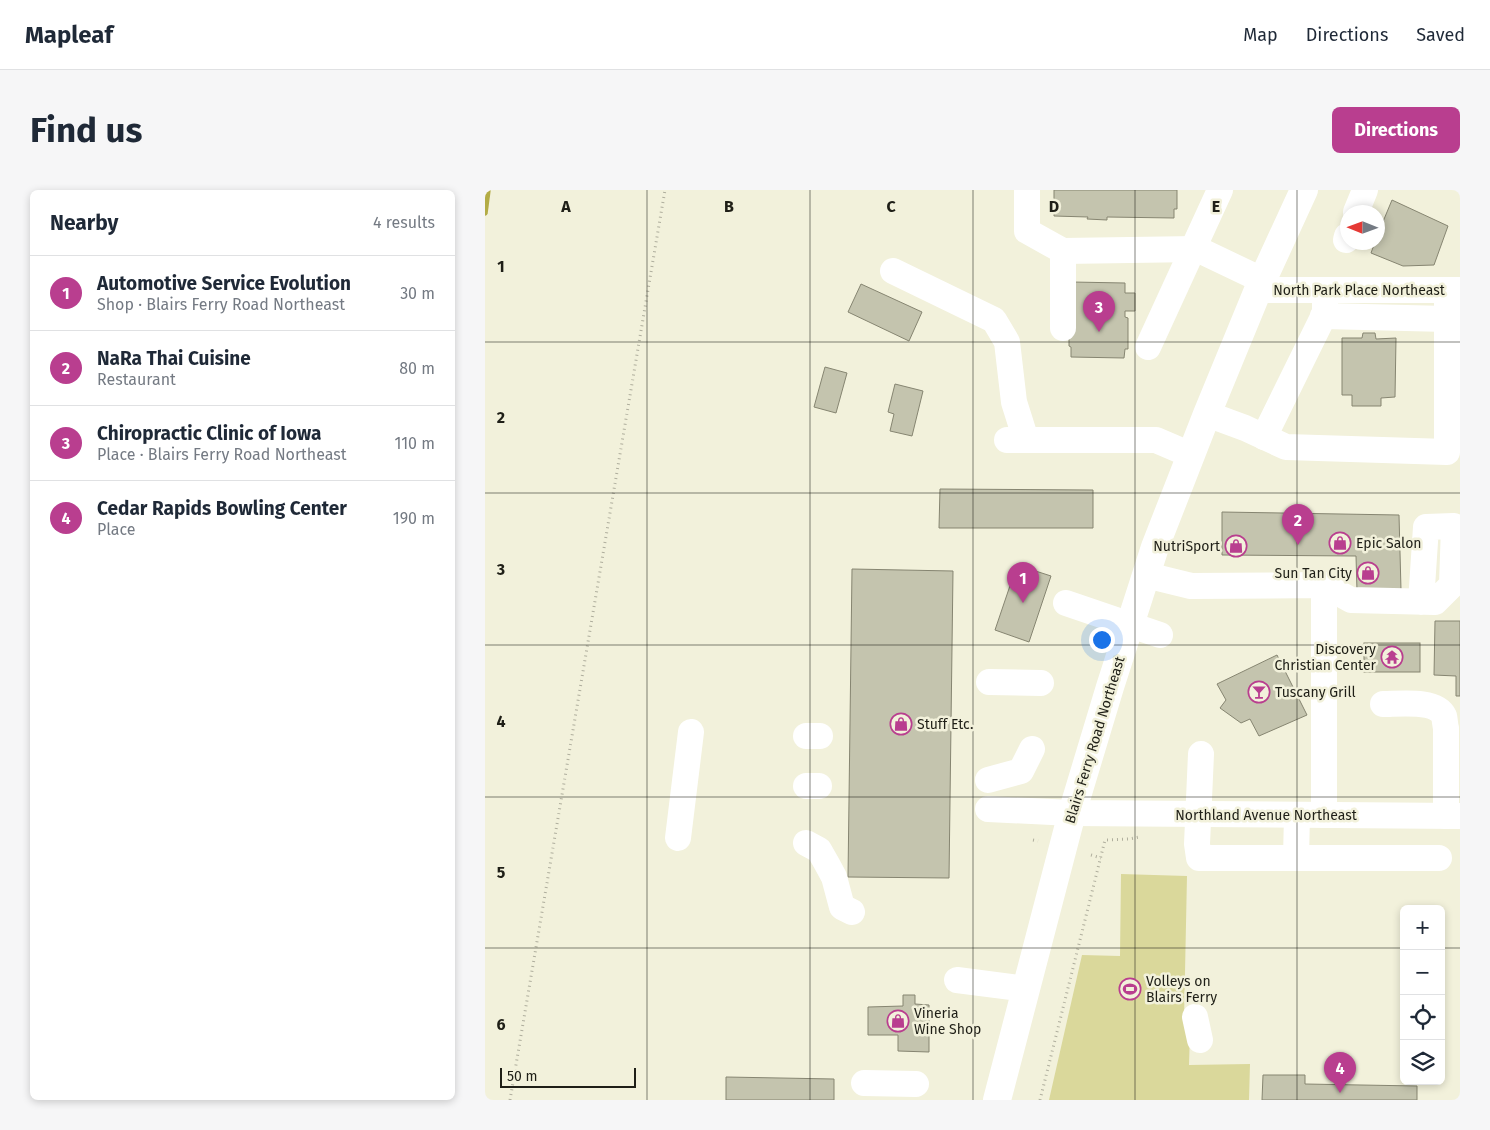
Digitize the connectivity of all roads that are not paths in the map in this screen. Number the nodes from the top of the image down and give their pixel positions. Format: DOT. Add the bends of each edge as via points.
graph roads {
  1 [pos="1027,190"];
  2 [pos="1220,190"];
  3 [pos="1304,190"];
  4 [pos="1365,190"];
  5 [pos="1360,205"];
  6 [pos="1193,250"];
  7 [pos="1063,252"];
  8 [pos="893,271"];
  9 [pos="1261,282"];
  10 [pos="1325,290"];
  11 [pos="1453,290"];
  12 [pos="1323,316"];
  13 [pos="1447,319"];
  14 [pos="1063,328"];
  15 [pos="1148,347"];
  16 [pos="1207,414"];
  17 [pos="1265,437"];
  18 [pos="1191,455"];
  19 [pos="1454,526"];
  20 [pos="1146,575"];
  21 [pos="1324,585"];
  22 [pos="1066,603"];
  23 [pos="1130,624"];
  24 [pos="1160,636"];
  25 [pos="989,682"];
  26 [pos="1041,683"];
  27 [pos="1383,704"];
  28 [pos="691,732"];
  29 [pos="1032,749"];
  30 [pos="1201,754"];
  31 [pos="988,780"];
  32 [pos="988,809"];
  33 [pos="1072,813"];
  34 [pos="1198,814"];
  35 [pos="1297,815"];
  36 [pos="1323,815"];
  37 [pos="1391,815"];
  38 [pos="1453,816"];
  39 [pos="677,838"];
  40 [pos="806,844"];
  41 [pos="1296,858"];
  42 [pos="1391,858"];
  43 [pos="1439,858"];
  44 [pos="852,912"];
  45 [pos="957,980"];
  46 [pos="1026,989"];
  47 [pos="864,1082"];
  48 [pos="916,1084"];
  49 [pos="997,1100"];
  1 -- 7 [label="street" via="1027,231"];
  2 -- 6 [label="street"];
  3 -- 9 [label="main road, Blairs Ferry Road Northeast"];
  4 -- 5 [label="street"];
  6 -- 7 [label="street"];
  6 -- 9 [label="street" via="1197,249"];
  6 -- 15 [label="street"];
  7 -- 14 [label="street"];
  8 -- 18 [label="street" via="994,320 1007,342 1017,440 1156,440"];
  9 -- 10 [label="street, North Park Place Northeast"];
  9 -- 16 [label="main road, Blairs Ferry Road Northeast"];
  10 -- 11 [label="street, North Park Place Northeast"];
  10 -- 12 [label="street"];
  11 -- 13 [label="street"];
  12 -- 13 [label="street"];
  12 -- 17 [label="street"];
  13 -- 17 [label="street" via="1447,452 1286,447"];
  16 -- 17 [label="street"];
  16 -- 18 [label="main road, Blairs Ferry Road Northeast"];
  18 -- 20 [label="main road, Blairs Ferry Road Northeast"];
  19 -- 21 [label="street" via="1426,526 1421,602 1351,600"];
  20 -- 21 [label="street" via="1191,586"];
  20 -- 23 [label="main road, Blairs Ferry Road Northeast"];
  21 -- 36 [label="street"];
  22 -- 23 [label="street"];
  23 -- 24 [label="street"];
  23 -- 33 [label="main road, Blairs Ferry Road Northeast"];
  25 -- 26 [label="street"];
  27 -- 38 [label="street" via="1429,705 1443,716"];
  28 -- 39 [label="street" via="693,782"];
  29 -- 31 [label="street" via="1021,772"];
  30 -- 34 [label="street"];
  32 -- 33 [label="street, Northland Avenue Northeast"];
  33 -- 34 [label="street, Northland Avenue Northeast"];
  33 -- 46 [label="main road, Blairs Ferry Road Northeast"];
  34 -- 35 [label="street, Northland Avenue Northeast"];
  34 -- 41 [label="street" via="1199,858"];
  35 -- 36 [label="street, Northland Avenue Northeast"];
  35 -- 41 [label="street"];
  36 -- 37 [label="street, Northland Avenue Northeast"];
  37 -- 38 [label="street, Northland Avenue Northeast"];
  37 -- 42 [label="street"];
  40 -- 44 [label="street" via="819,850 834,877 842,907"];
  41 -- 42 [label="street"];
  42 -- 43 [label="street"];
  45 -- 46 [label="street"];
  46 -- 49 [label="main road, Blairs Ferry Road Northeast"];
  47 -- 48 [label="street"];
}
